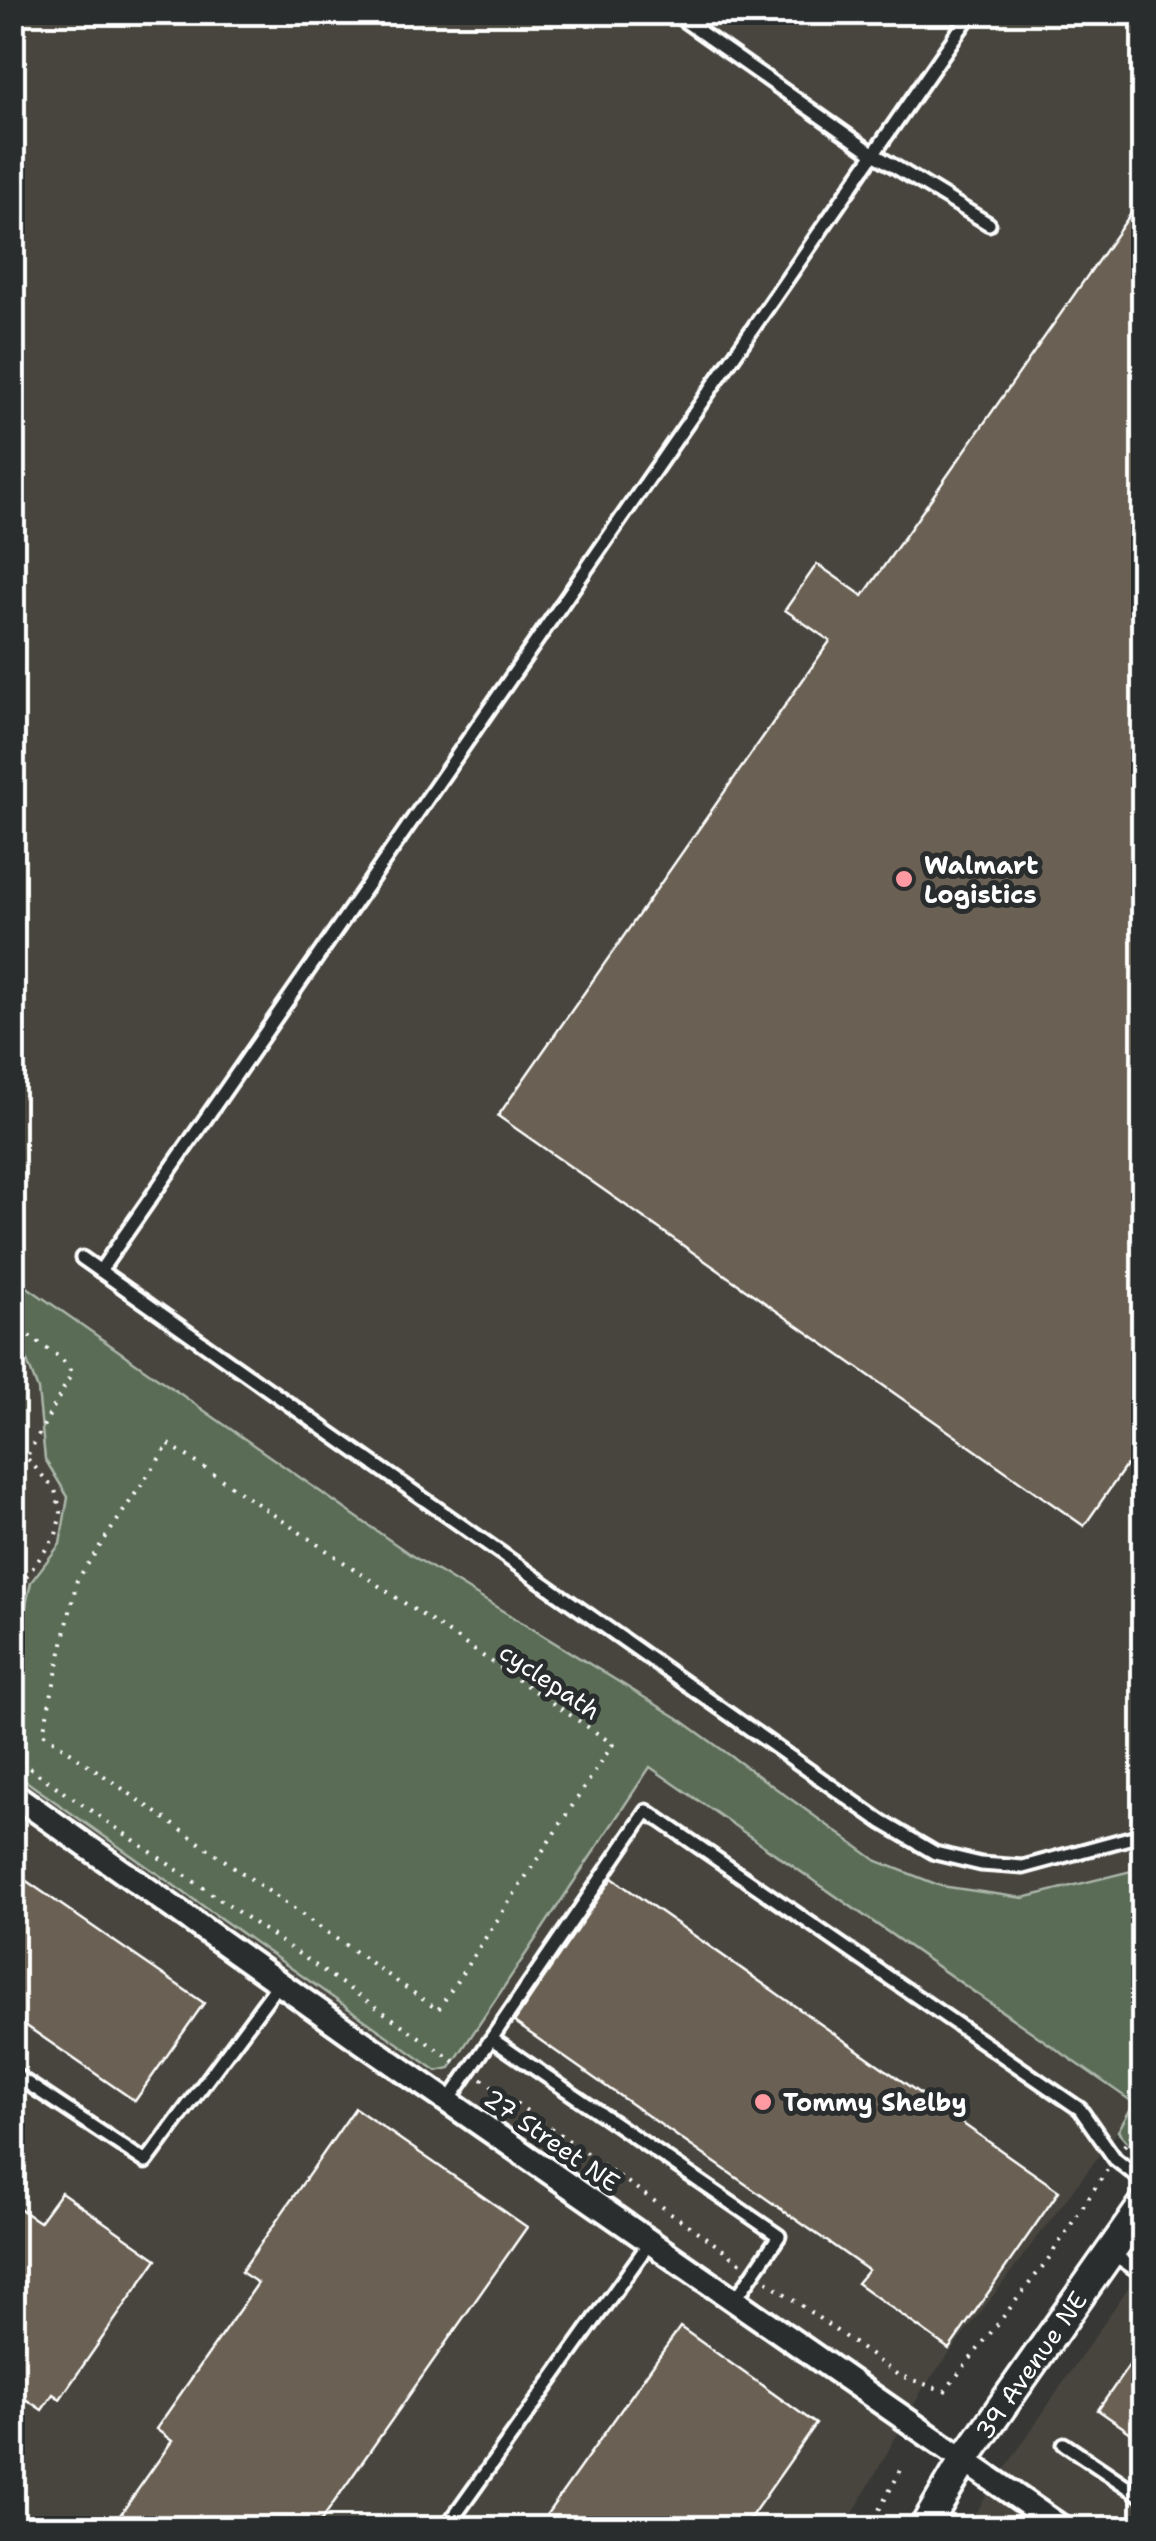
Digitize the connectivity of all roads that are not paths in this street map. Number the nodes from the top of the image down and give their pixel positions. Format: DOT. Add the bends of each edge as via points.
graph roads {
  1 [pos="672,12"];
  2 [pos="972,12"];
  3 [pos="874,154"];
  4 [pos="989,224"];
  5 [pos="82,1258"];
  6 [pos="100,1271"];
  7 [pos="12,1793"];
  8 [pos="1144,1834"];
  9 [pos="279,1982"];
  10 [pos="492,2039"];
  11 [pos="12,2072"];
  12 [pos="448,2102"];
  13 [pos="1144,2182"];
  14 [pos="1144,2204"];
  15 [pos="650,2242"];
  16 [pos="1110,2252"];
  17 [pos="1144,2275"];
  18 [pos="735,2300"];
  19 [pos="1064,2444"];
  20 [pos="964,2459"];
  21 [pos="1144,2498"];
  22 [pos="446,2528"];
  23 [pos="924,2528"];
  24 [pos="1062,2528"];
  1 -- 3 [label="lane"];
  2 -- 3 [label="lane"];
  3 -- 4 [label="lane"];
  3 -- 6 [label="lane"];
  5 -- 6 [label="lane"];
  6 -- 8 [label="lane" via="935,1853 1023,1867"];
  7 -- 9 [label="street, 27 Street NE"];
  9 -- 11 [label="lane" via="146,2162"];
  9 -- 12 [label="street, 27 Street NE"];
  10 -- 12 [label="lane"];
  10 -- 13 [label="lane" via="647,1811 1080,2109 1115,2159"];
  10 -- 18 [label="lane" via="779,2236"];
  12 -- 15 [label="street, 27 Street NE"];
  14 -- 16 [label="street, 39 Avenue NE"];
  15 -- 18 [label="street, 27 Street NE"];
  15 -- 22 [label="lane"];
  16 -- 17 [label="lane"];
  16 -- 20 [label="street, 39 Avenue NE"];
  18 -- 20 [label="street, 27 Street NE"];
  19 -- 21 [label="lane"];
  20 -- 23 [label="street, 39 Avenue NE"];
  20 -- 24 [label="street, 27 Street NE"];
}
